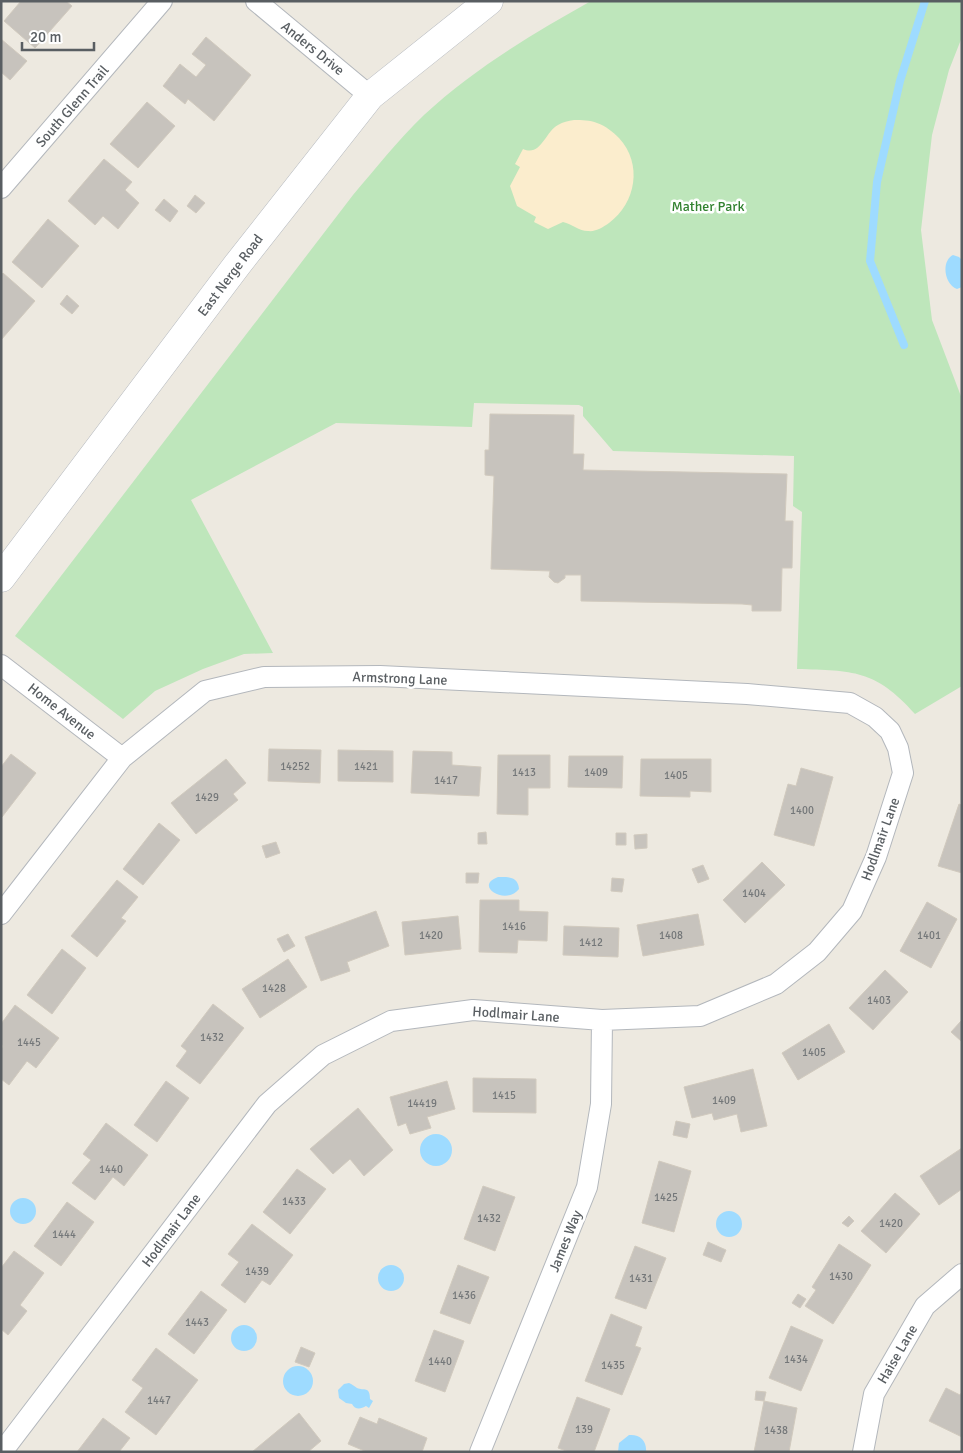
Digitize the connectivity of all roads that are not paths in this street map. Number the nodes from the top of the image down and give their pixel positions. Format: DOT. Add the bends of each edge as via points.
graph roads {
  1 [pos="162,1"];
  2 [pos="256,1"];
  3 [pos="489,1"];
  4 [pos="370,96"];
  5 [pos="1,188"];
  6 [pos="1,578"];
  7 [pos="1,665"];
  8 [pos="890,731"];
  9 [pos="122,758"];
  10 [pos="1,914"];
  11 [pos="602,1020"];
  12 [pos="962,1274"];
  13 [pos="2,1452"];
  14 [pos="480,1452"];
  15 [pos="863,1452"];
  1 -- 5 [label="street, South Glenn Trail"];
  2 -- 4 [label="street, Anders Drive"];
  3 -- 4 [label="main road, East Nerge Road"];
  4 -- 6 [label="main road, East Nerge Road"];
  7 -- 9 [label="street, Home Avenue"];
  8 -- 9 [label="street, Armstrong Lane" via="876,717 850,703 757,694 380,676 264,678 205,691"];
  8 -- 11 [label="street, Hodlmair Lane" via="903,772 876,857 852,911 817,952 776,984 700,1016"];
  9 -- 10 [label="street, Armstrong Lane"];
  11 -- 13 [label="street, Hodlmair Lane" via="473,1010 391,1020 323,1055 267,1104"];
  11 -- 14 [label="street, James Way" via="601,1104 587,1187"];
  12 -- 15 [label="street, Haise Lane" via="925,1306 874,1394"];
}
